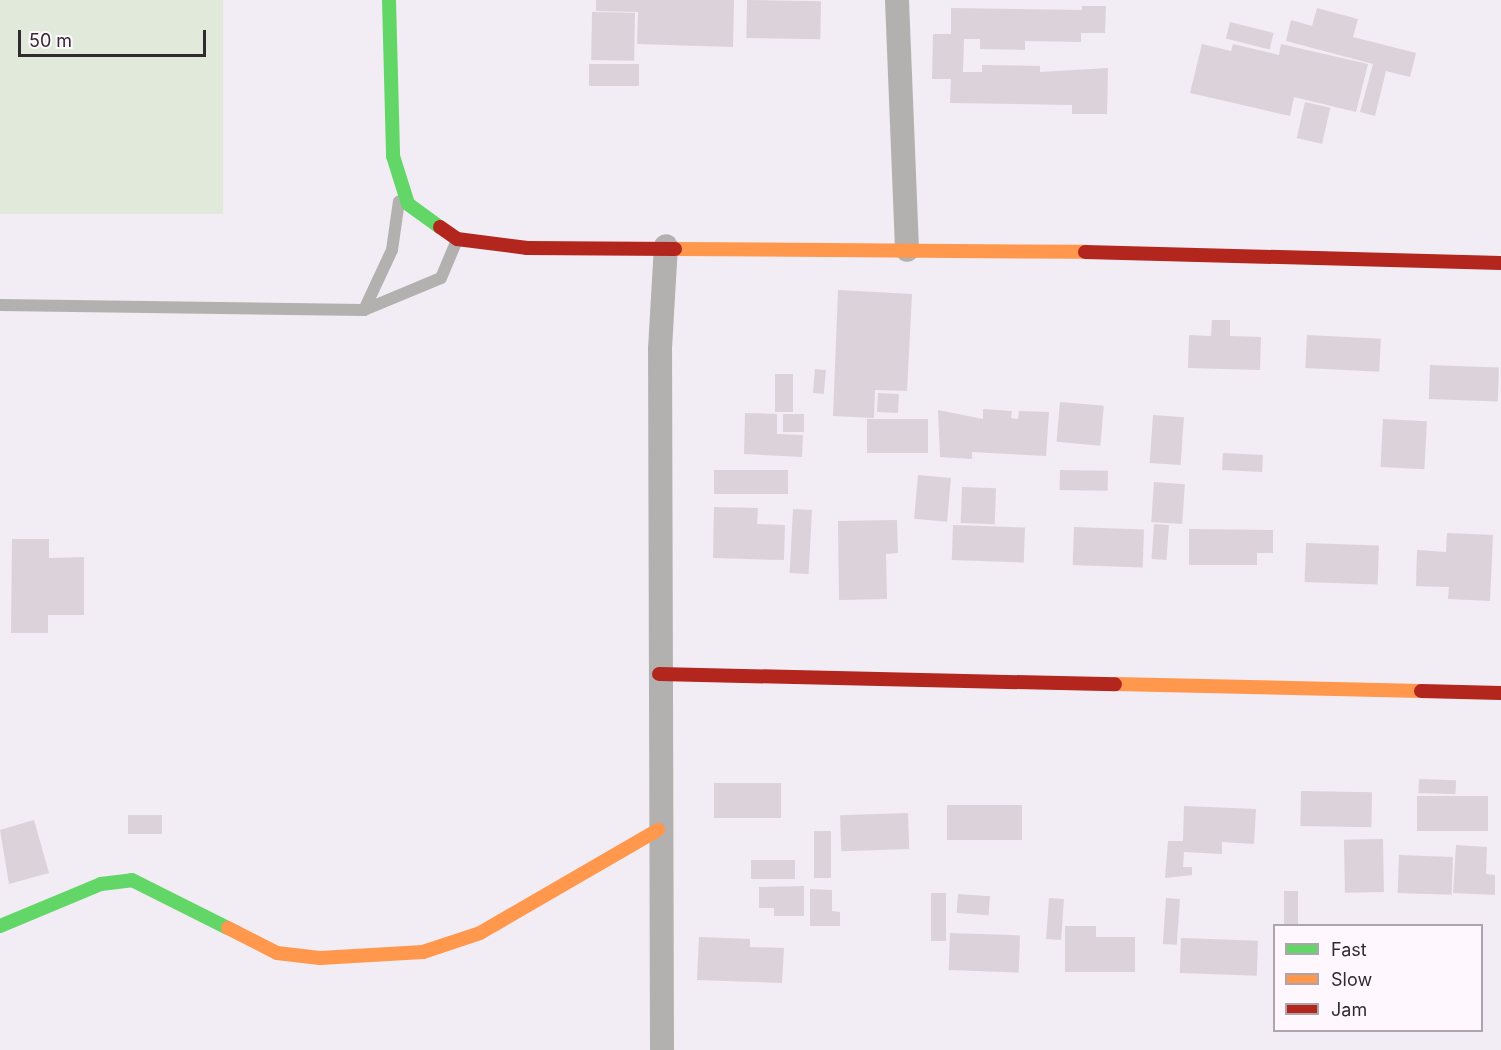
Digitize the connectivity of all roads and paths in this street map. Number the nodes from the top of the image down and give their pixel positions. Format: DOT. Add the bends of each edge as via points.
graph roads {
  1 [pos="389,0"];
  2 [pos="897,0"];
  3 [pos="402,185"];
  4 [pos="458,239"];
  5 [pos="666,246"];
  6 [pos="907,250"];
  7 [pos="1501,263"];
  8 [pos="0,305"];
  9 [pos="364,310"];
  10 [pos="659,674"];
  11 [pos="1501,693"];
  12 [pos="658,830"];
  13 [pos="0,926"];
  14 [pos="662,1050"];
  1 -- 3 [label="street" via="388,101 393,156"];
  2 -- 6 [label="street"];
  3 -- 4 [label="street" via="408,204"];
  3 -- 9 [label="lane" via="392,250"];
  4 -- 5 [label="street" via="527,248"];
  4 -- 9 [label="lane" via="441,278"];
  5 -- 6 [label="street"];
  5 -- 10 [label="street"];
  6 -- 7 [label="street"];
  8 -- 9 [label="lane"];
  10 -- 11 [label="street"];
  10 -- 12 [label="street"];
  12 -- 13 [label="street" via="480,933 423,952 320,958 277,953 132,880 101,884"];
  12 -- 14 [label="street"];
}
